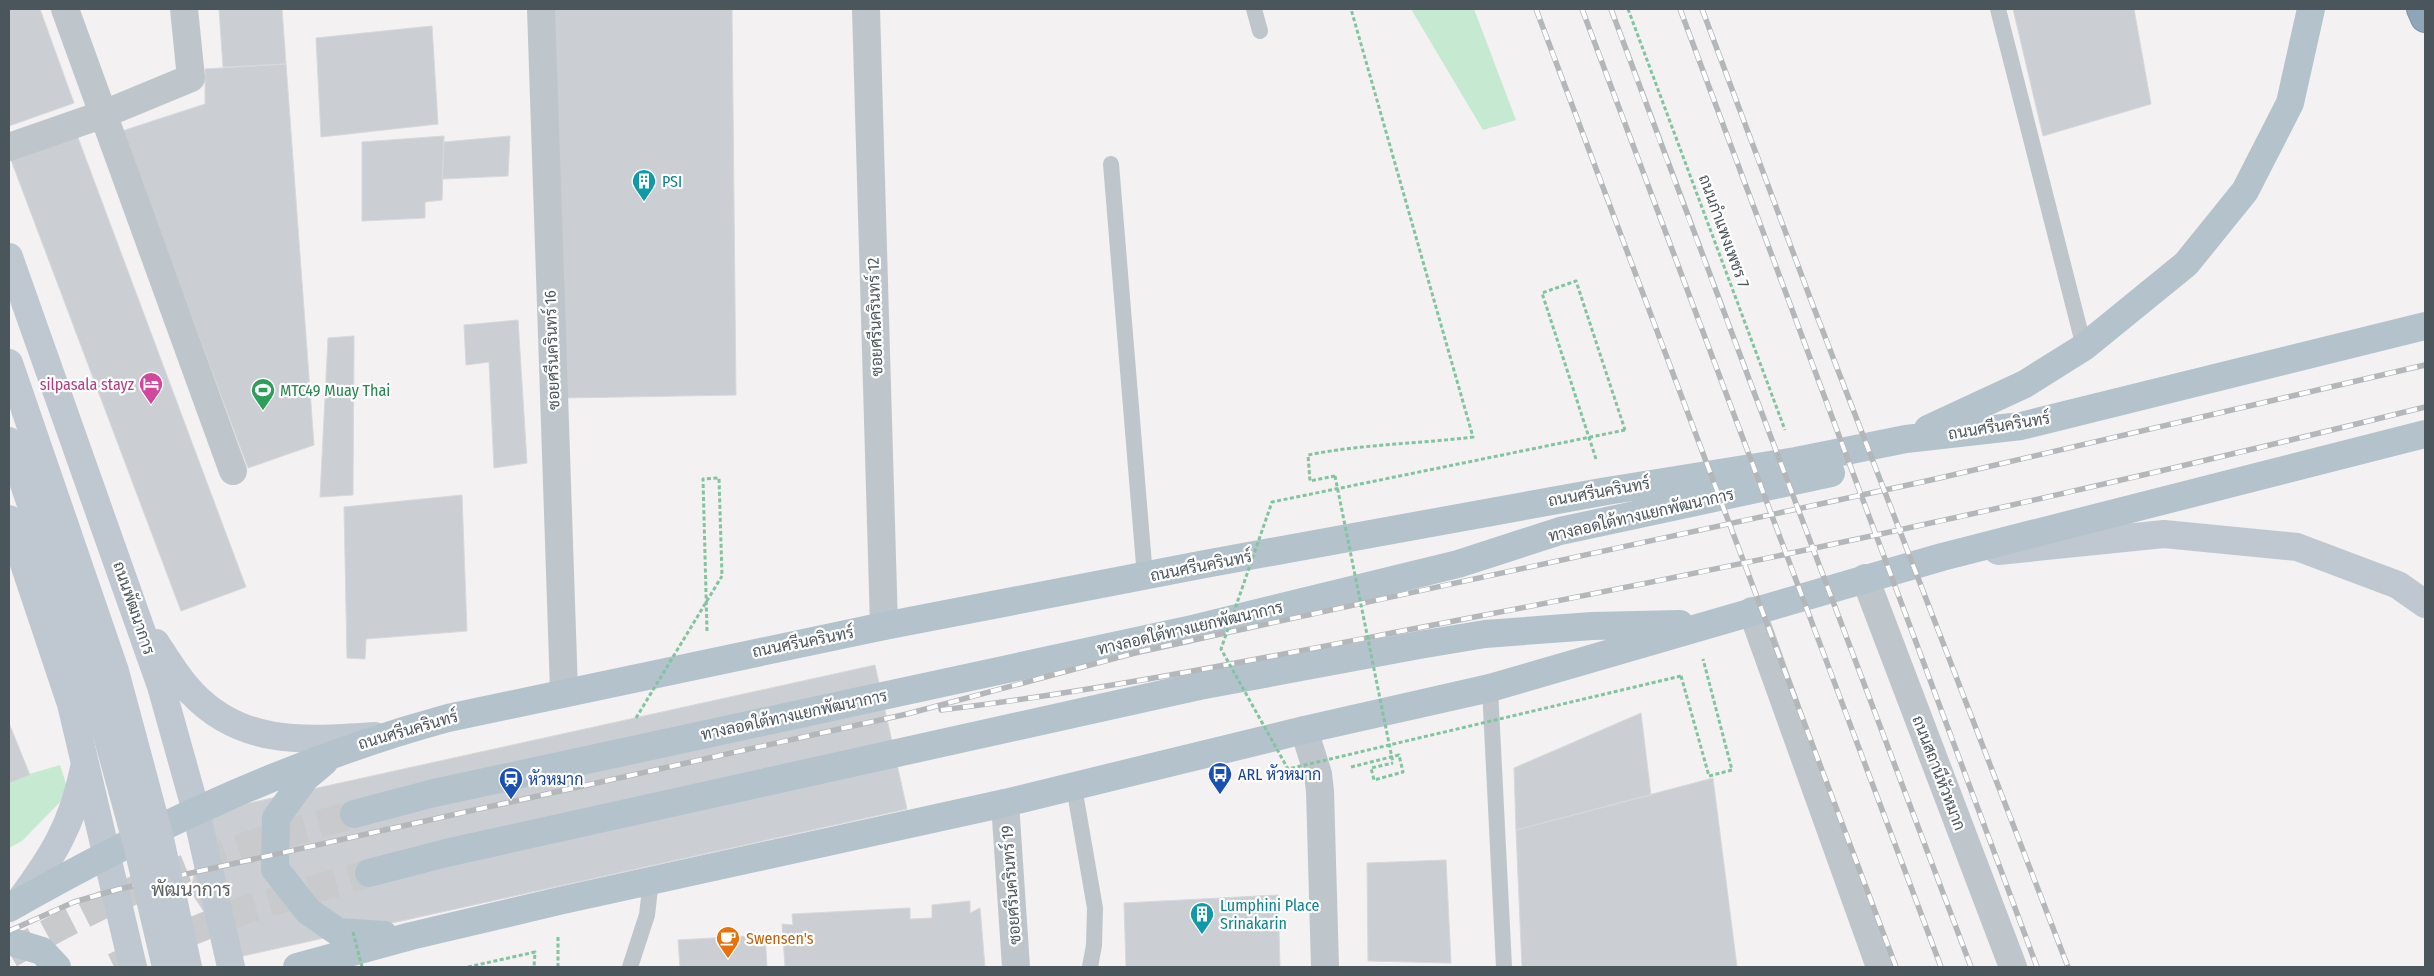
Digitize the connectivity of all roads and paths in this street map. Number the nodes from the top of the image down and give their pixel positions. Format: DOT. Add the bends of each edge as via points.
graph roads {
  1 [pos="65,9"];
  2 [pos="184,9"];
  3 [pos="541,9"];
  4 [pos="866,9"];
  5 [pos="1254,9"];
  6 [pos="1351,9"];
  7 [pos="1628,9"];
  8 [pos="1998,9"];
  9 [pos="2311,9"];
  10 [pos="2421,9"];
  11 [pos="2425,18"];
  12 [pos="1260,31"];
  13 [pos="104,114"];
  14 [pos="9,147"];
  15 [pos="1111,164"];
  16 [pos="9,258"];
  17 [pos="2425,326"];
  18 [pos="2084,347"];
  19 [pos="9,363"];
  20 [pos="58,395"];
  21 [pos="2021,426"];
  22 [pos="2425,434"];
  23 [pos="1906,439"];
  24 [pos="9,440"];
  25 [pos="1796,461"];
  26 [pos="233,471"];
  27 [pos="1337,488"];
  28 [pos="1607,491"];
  29 [pos="9,519"];
  30 [pos="1942,557"];
  31 [pos="1145,577"];
  32 [pos="1866,578"];
  33 [pos="2425,604"];
  34 [pos="1752,612"];
  35 [pos="137,615"];
  36 [pos="884,626"];
  37 [pos="1707,626"];
  38 [pos="707,662"];
  39 [pos="1490,688"];
  40 [pos="564,692"];
  41 [pos="636,718"];
  42 [pos="1304,730"];
  43 [pos="381,736"];
  44 [pos="1389,745"];
  45 [pos="338,751"];
  46 [pos="86,760"];
  47 [pos="1318,774"];
  48 [pos="1074,787"];
  49 [pos="1005,803"];
  50 [pos="196,810"];
  51 [pos="354,814"];
  52 [pos="108,855"];
  53 [pos="369,873"];
  54 [pos="651,880"];
  55 [pos="13,905"];
  56 [pos="353,932"];
  57 [pos="411,936"];
  58 [pos="9,942"];
  59 [pos="332,962"];
  60 [pos="57,967"];
  61 [pos="134,967"];
  62 [pos="166,967"];
  63 [pos="188,967"];
  64 [pos="232,967"];
  65 [pos="297,967"];
  66 [pos="362,967"];
  67 [pos="468,967"];
  68 [pos="534,967"];
  69 [pos="630,967"];
  70 [pos="1016,967"];
  71 [pos="1090,967"];
  72 [pos="1325,967"];
  73 [pos="1504,967"];
  74 [pos="1880,967"];
  75 [pos="2013,967"];
  1 -- 13 [label="street"];
  2 -- 13 [label="street" via="191,78"];
  3 -- 40 [label="street, ซอยศรีนครินทร์ 16"];
  4 -- 36 [label="street, ซอยศรีนครินทร์ 12"];
  5 -- 12 [label="lane"];
  6 -- 27 [label="path, bridge" via="1473,437 1346,448 1308,455 1310,481 1335,476"];
  7 -- 25 [label="path, ถนนกำแพงเพชร 7"];
  8 -- 18 [label="lane"];
  9 -- 18 [label="main road" via="2290,103 2244,191 2186,264"];
  10 -- 11 [label="highway"];
  13 -- 14 [label="street"];
  13 -- 26 [label="street"];
  15 -- 31 [label="lane"];
  16 -- 20 [label="main road, ถนนพัฒนาการ"];
  17 -- 21 [label="main road, ถนนศรีนครินทร์"];
  18 -- 23 [label="main road" via="2025,384"];
  19 -- 63 [label="main road, bridge" via="115,672 160,839"];
  20 -- 24 [label="main road" via="42,428"];
  20 -- 35 [label="main road, ถนนพัฒนาการ"];
  21 -- 23 [label="main road, ถนนศรีนครินทร์"];
  21 -- 51 [label="main road, ทางลอดใต้ทางแยกพัฒนาการ" via="1927,453 1560,531 1458,564 1188,630 434,793"];
  22 -- 30 [label="main road"];
  23 -- 25 [label="main road, ถนนศรีนครินทร์"];
  24 -- 62 [label="main road, bridge" via="91,677 138,848"];
  25 -- 28 [label="main road, ถนนศรีนครินทร์"];
  27 -- 28 [label="path, bridge" via="1625,430 1576,281 1542,293 1558,341"];
  27 -- 44 [label="path, bridge"];
  27 -- 44 [label="path, bridge" via="1272,502 1222,649 1288,769"];
  28 -- 31 [label="main road, ถนนศรีนครินทร์"];
  29 -- 46 [label="main road" via="51,639"];
  30 -- 32 [label="main road"];
  30 -- 33 [label="main road" via="2164,534 2296,547 2398,585"];
  31 -- 36 [label="main road, ถนนศรีนครินทร์"];
  32 -- 34 [label="main road"];
  32 -- 75 [label="street, ถนนสถานีหัวหมาก"];
  34 -- 37 [label="main road"];
  34 -- 74 [label="street"];
  35 -- 43 [label="main road" via="192,693 216,714 243,728 274,738 307,740"];
  35 -- 50 [label="main road, ถนนพัฒนาการ"];
  36 -- 38 [label="main road, ถนนศรีนครินทร์"];
  37 -- 39 [label="main road"];
  37 -- 44 [label="path, bridge" via="1721,728 1732,770 1709,776 1681,676"];
  37 -- 53 [label="main road" via="1565,628 1485,634 1419,645 1199,686"];
  38 -- 40 [label="main road, ถนนศรีนครินทร์"];
  38 -- 41 [label="path, bridge" via="705,532 702,479 719,478 722,576"];
  39 -- 42 [label="main road"];
  39 -- 73 [label="lane"];
  40 -- 43 [label="main road, ถนนศรีนครินทร์"];
  42 -- 47 [label="street"];
  42 -- 48 [label="main road"];
  43 -- 45 [label="main road, ถนนศรีนครินทร์"];
  44 -- 47 [label="path, bridge" via="1393,763 1371,768 1374,780 1403,772 1399,755"];
  45 -- 50 [label="main road, ถนนศรีนครินทร์"];
  45 -- 57 [label="main road" via="304,778 276,818 275,869 308,911 338,932"];
  46 -- 52 [label="main road"];
  46 -- 55 [label="main road" via="77,802 66,829 51,856"];
  47 -- 72 [label="street"];
  48 -- 49 [label="main road"];
  48 -- 71 [label="lane" via="1095,908"];
  49 -- 54 [label="main road"];
  49 -- 70 [label="street, ซอยศรีนครินทร์ 19"];
  50 -- 52 [label="main road, ถนนศรีนครินทร์"];
  50 -- 64 [label="main road, ถนนพัฒนาการ"];
  52 -- 55 [label="main road, ถนนศรีนครินทร์"];
  52 -- 61 [label="main road"];
  54 -- 57 [label="main road"];
  54 -- 69 [label="lane" via="647,915"];
  56 -- 66 [label="path, bridge"];
  57 -- 59 [label="main road"];
  58 -- 60 [label="main road" via="42,951"];
  59 -- 65 [label="main road"];
  67 -- 68 [label="path" via="534,952"];
}
